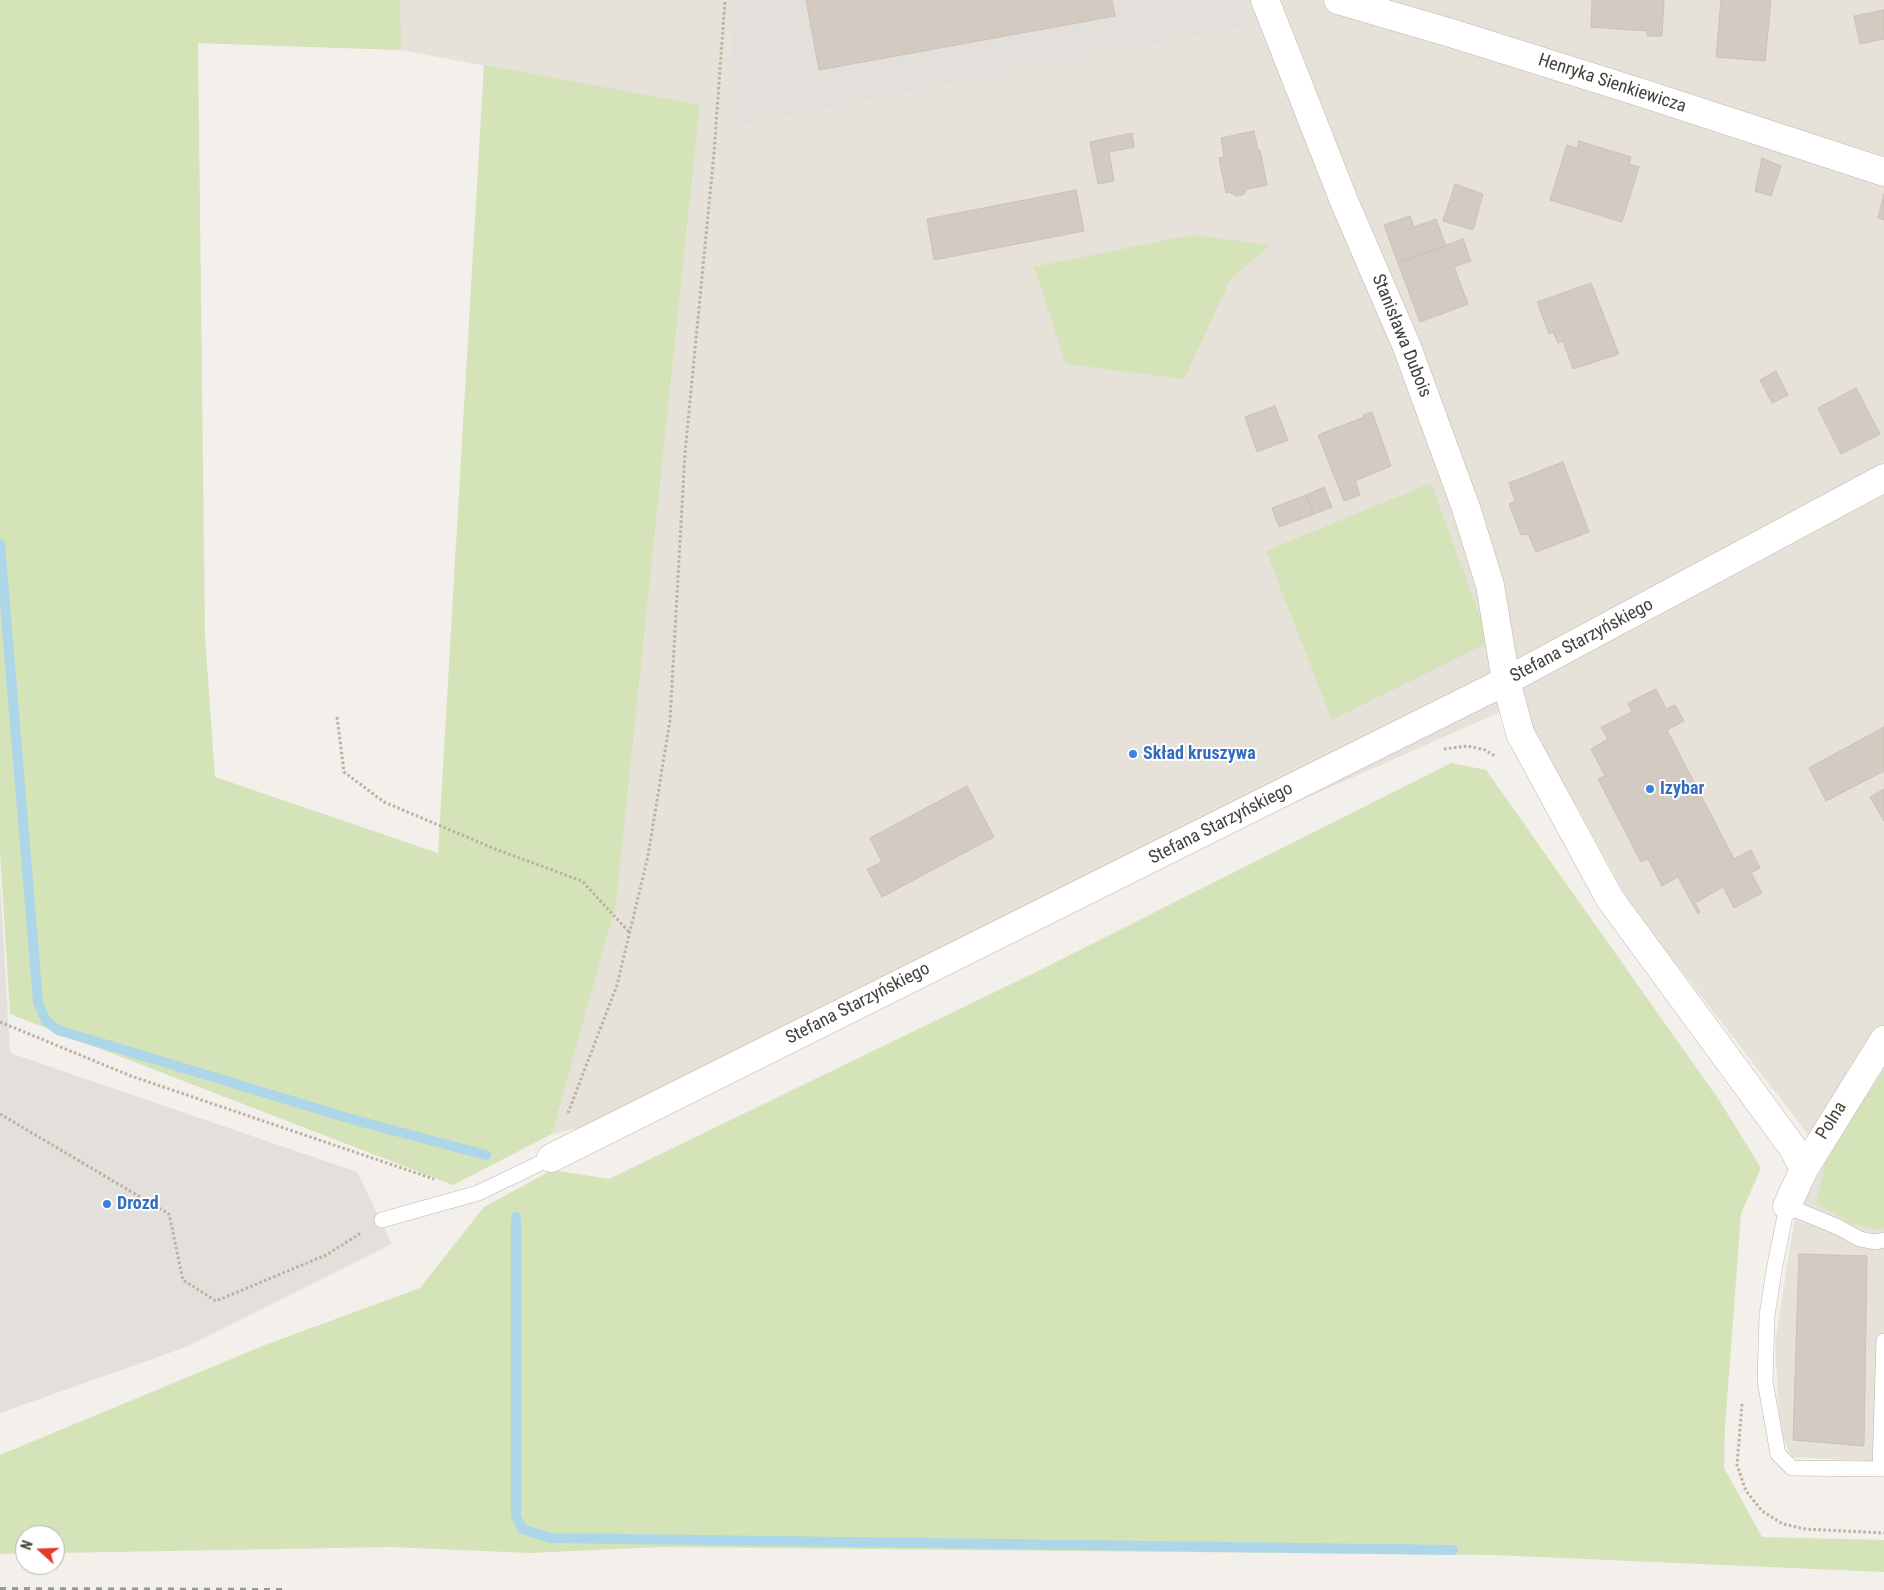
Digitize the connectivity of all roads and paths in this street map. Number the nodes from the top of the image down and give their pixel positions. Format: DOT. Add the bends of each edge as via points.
graph roads {
  1 [pos="725,0"];
  2 [pos="1265,0"];
  3 [pos="1338,0"];
  4 [pos="1884,172"];
  5 [pos="1884,478"];
  6 [pos="1506,681"];
  7 [pos="337,717"];
  8 [pos="1438,752"];
  9 [pos="1499,759"];
  10 [pos="630,933"];
  11 [pos="0,1022"];
  12 [pos="1884,1040"];
  13 [pos="0,1114"];
  14 [pos="551,1158"];
  15 [pos="1804,1168"];
  16 [pos="478,1193"];
  17 [pos="1786,1206"];
  18 [pos="382,1220"];
  19 [pos="1884,1240"];
  20 [pos="1884,1341"];
  21 [pos="1742,1397"];
  22 [pos="1882,1469"];
  23 [pos="1884,1533"];
  1 -- 10 [label="path" via="714,153 685,453 670,720 648,856"];
  2 -- 6 [label="street, Stanisława Dubois" via="1344,201 1407,347 1466,508 1490,585"];
  3 -- 4 [label="street, Henryka Sienkiewicza" via="1639,92"];
  5 -- 6 [label="street, Stefana Starzyńskiego"];
  6 -- 14 [label="street, Stefana Starzyńskiego"];
  6 -- 15 [label="street, Stanisława Dubois" via="1520,733 1610,899 1793,1148"];
  7 -- 10 [label="path" via="344,772 384,802 495,849 582,881"];
  8 -- 9 [label="path" via="1468,746 1485,750"];
  10 -- 14 [label="path" via="617,985"];
  11 -- 16 [label="path" via="131,1076"];
  12 -- 15 [label="street, Polna"];
  13 -- 18 [label="path" via="169,1214 183,1280 216,1302 326,1255"];
  14 -- 16 [label="lane"];
  15 -- 17 [label="street, Polna"];
  16 -- 18 [label="lane"];
  17 -- 19 [label="lane" via="1860,1239"];
  17 -- 22 [label="lane" via="1767,1315 1765,1371 1778,1454 1792,1468"];
  20 -- 22 [label="lane"];
  21 -- 23 [label="path" via="1737,1465 1746,1491 1762,1511 1784,1524 1805,1529"];
}
